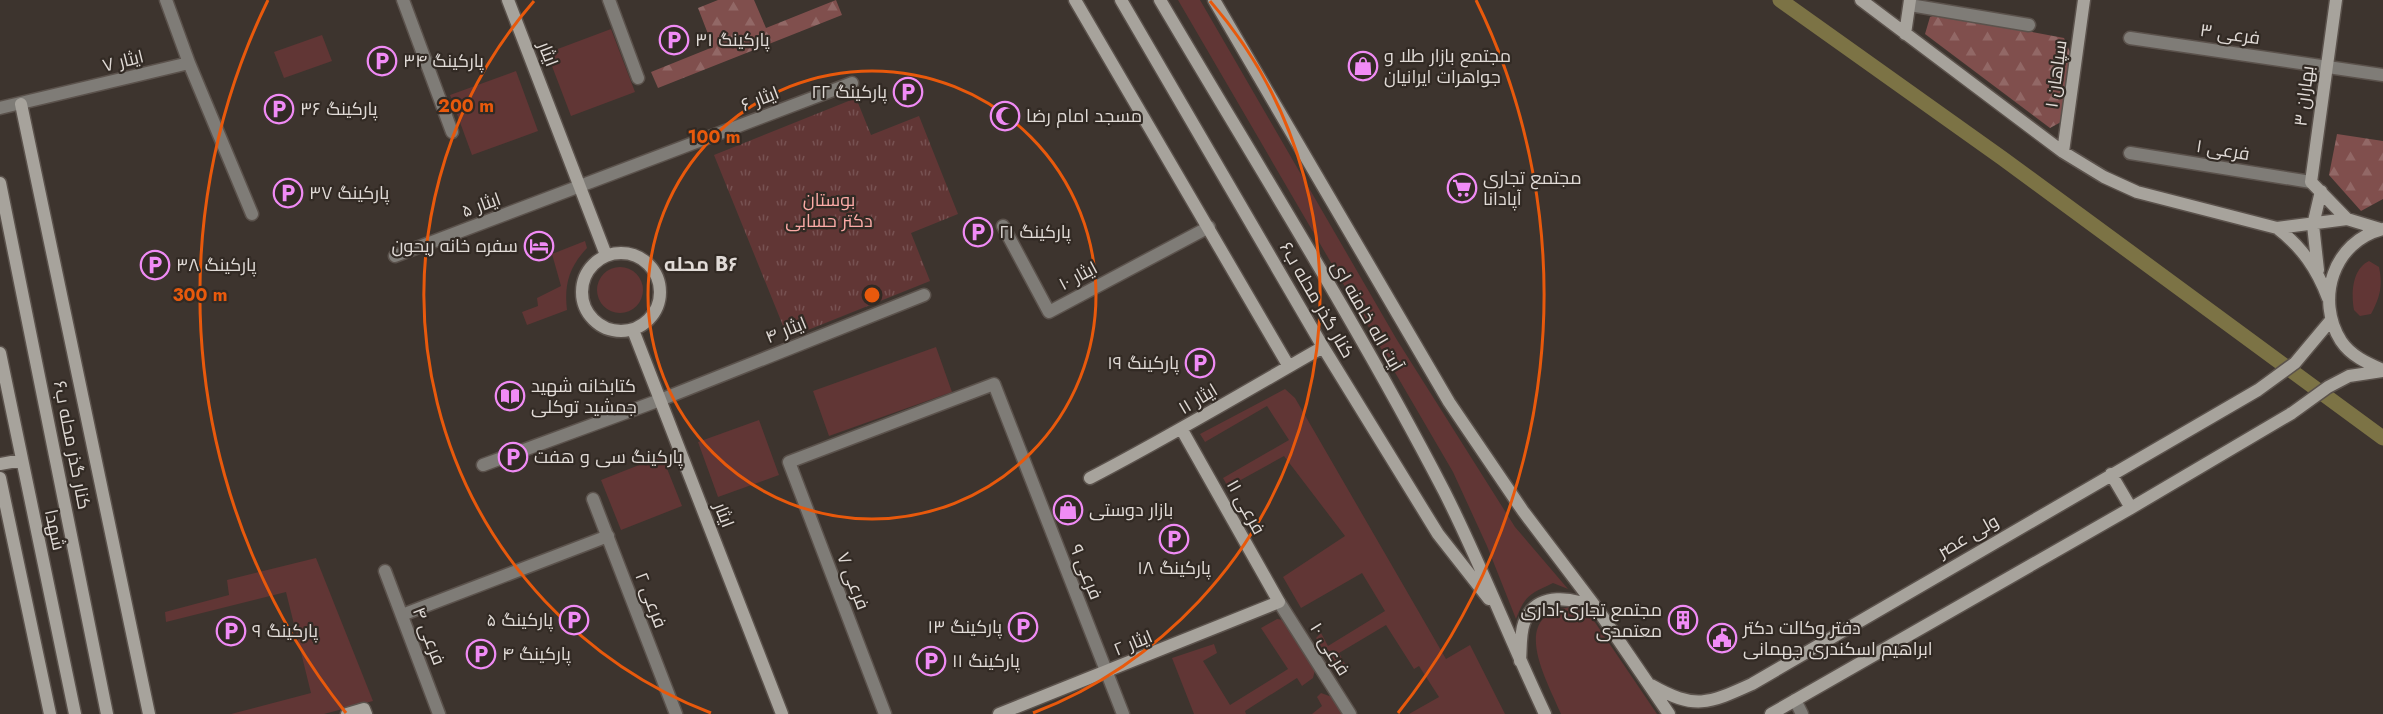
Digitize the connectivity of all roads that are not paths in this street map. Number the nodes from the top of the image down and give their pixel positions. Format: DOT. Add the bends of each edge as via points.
graph roads {
  1 [pos="166,0"];
  2 [pos="403,0"];
  3 [pos="508,0"];
  4 [pos="609,0"];
  5 [pos="1075,0"];
  6 [pos="1121,0"];
  7 [pos="1160,0"];
  8 [pos="1214,0"];
  9 [pos="1861,0"];
  10 [pos="2084,0"];
  11 [pos="2336,0"];
  12 [pos="1910,2"];
  13 [pos="2029,25"];
  14 [pos="1905,34"];
  15 [pos="2130,38"];
  16 [pos="189,63"];
  17 [pos="2325,66"];
  18 [pos="2383,75"];
  19 [pos="638,78"];
  20 [pos="852,82"];
  21 [pos="21,104"];
  22 [pos="0,108"];
  23 [pos="452,132"];
  24 [pos="2063,152"];
  25 [pos="2130,153"];
  26 [pos="2311,182"];
  27 [pos="0,183"];
  28 [pos="580,187"];
  29 [pos="2321,192"];
  30 [pos="252,214"];
  31 [pos="2348,219"];
  32 [pos="2313,225"];
  33 [pos="1003,226"];
  34 [pos="1209,227"];
  35 [pos="2277,228"];
  36 [pos="2381,229"];
  37 [pos="606,255"];
  38 [pos="395,256"];
  39 [pos="2318,273"];
  40 [pos="924,294"];
  41 [pos="2328,298"];
  42 [pos="2331,320"];
  43 [pos="633,330"];
  44 [pos="1323,347"];
  45 [pos="0,353"];
  46 [pos="1288,365"];
  47 [pos="2383,370"];
  48 [pos="994,384"];
  49 [pos="660,400"];
  50 [pos="1182,430"];
  51 [pos="22,460"];
  52 [pos="0,464"];
  53 [pos="483,465"];
  54 [pos="2111,474"];
  55 [pos="0,478"];
  56 [pos="1090,478"];
  57 [pos="593,499"];
  58 [pos="2131,508"];
  59 [pos="608,536"];
  60 [pos="385,571"];
  61 [pos="1279,602"];
  62 [pos="1497,608"];
  63 [pos="1598,610"];
  64 [pos="402,615"];
  65 [pos="1520,662"];
  66 [pos="1106,673"];
  67 [pos="1651,685"];
  68 [pos="1795,700"];
  69 [pos="50,714"];
  70 [pos="75,714"];
  71 [pos="107,714"];
  72 [pos="149,714"];
  73 [pos="346,714"];
  74 [pos="366,714"];
  75 [pos="439,714"];
  76 [pos="676,714"];
  77 [pos="782,714"];
  78 [pos="885,714"];
  79 [pos="999,714"];
  80 [pos="1123,714"];
  81 [pos="1350,714"];
  82 [pos="1545,714"];
  83 [pos="1669,714"];
  84 [pos="1771,714"];
  85 [pos="1802,714"];
  1 -- 16 [label="street"];
  2 -- 23 [label="street"];
  3 -- 28 [label="street, ایثار"];
  4 -- 19 [label="street"];
  5 -- 34 [label="street"];
  6 -- 44 [label="street, کنار گذر محله ب۶"];
  7 -- 62 [label="street, آیت اله خامنه ای" via="1367,351 1443,490"];
  8 -- 63 [label="street, آیت اله خامنه ای" via="1449,402 1523,511"];
  9 -- 14 [label="street"];
  10 -- 24 [label="street, سپاهان ۱"];
  11 -- 17 [label="street, بهاران ۳"];
  12 -- 13 [label="street"];
  12 -- 14 [label="street"];
  14 -- 24 [label="street"];
  15 -- 17 [label="street, فرعی ۳"];
  16 -- 21 [label="street, ایثار ۷"];
  16 -- 30 [label="street"];
  17 -- 18 [label="street"];
  17 -- 26 [label="street, بهاران ۳"];
  20 -- 28 [label="street, ایثار ۶"];
  21 -- 22 [label="street, ایثار ۷"];
  21 -- 72 [label="street"];
  24 -- 35 [label="street" via="2138,192"];
  25 -- 26 [label="street, فرعی ۱"];
  26 -- 29 [label="street"];
  27 -- 71 [label="street, کنار گذر محله ب۶"];
  28 -- 37 [label="street, ایثار"];
  28 -- 38 [label="street, ایثار ۵"];
  29 -- 31 [label="street"];
  29 -- 32 [label="street"];
  31 -- 32 [label="street"];
  31 -- 36 [label="street"];
  32 -- 35 [label="street"];
  32 -- 39 [label="street"];
  33 -- 34 [label="street, ایثار ۱۰" via="1049,312"];
  34 -- 46 [label="street"];
  35 -- 39 [label="street" via="2304,252"];
  36 -- 41 [label="street" via="2359,239 2343,255 2332,276"];
  37 -- 43 [label="street" via="588,269 583,279 582,302 595,322 606,329"];
  37 -- 43 [label="street" via="618,252 643,259 658,279 660,291 653,315"];
  39 -- 41 [label="street"];
  40 -- 49 [label="street, ایثار ۴"];
  41 -- 42 [label="street"];
  42 -- 47 [label="street" via="2342,343 2360,360"];
  42 -- 54 [label="street, ولی عصر" via="2295,363 2258,390"];
  43 -- 49 [label="street, ایثار"];
  44 -- 46 [label="street, ایثار ۱۱"];
  44 -- 62 [label="street, کنار گذر محله ب۶" via="1438,534"];
  45 -- 51 [label="street, شهدا"];
  46 -- 50 [label="street, ایثار ۱۱"];
  47 -- 58 [label="street" via="2349,376 2328,387 2292,413"];
  48 -- 66 [label="street, فرعی ۹"];
  48 -- 78 [label="street, فرعی ۷" via="789,462"];
  49 -- 53 [label="street, ایثار ۴"];
  49 -- 77 [label="street, ایثار"];
  50 -- 56 [label="street, ایثار ۱۱"];
  50 -- 61 [label="street, فرعی ۱۱"];
  51 -- 52 [label="street"];
  51 -- 70 [label="street, شهدا"];
  54 -- 58 [label="street"];
  54 -- 67 [label="street, ولی عصر" via="1731,694 1696,703 1676,699"];
  55 -- 69 [label="street"];
  57 -- 59 [label="street, فرعی ۲"];
  58 -- 68 [label="street"];
  59 -- 64 [label="street"];
  59 -- 76 [label="street, فرعی ۲"];
  60 -- 64 [label="street, فرعی ۴"];
  61 -- 66 [label="street, ایثار ۲"];
  61 -- 81 [label="street, فرعی ۱۰"];
  62 -- 65 [label="street, آیت اله خامنه ای"];
  63 -- 65 [label="street" via="1564,598 1545,601 1524,622"];
  63 -- 67 [label="street, آیت اله خامنه ای"];
  64 -- 75 [label="street, فرعی ۴"];
  65 -- 82 [label="street, آیت اله خامنه ای"];
  66 -- 79 [label="street, ایثار ۲"];
  66 -- 80 [label="street, فرعی ۹"];
  67 -- 83 [label="street, آیت اله خامنه ای"];
  68 -- 84 [label="street"];
  68 -- 85 [label="street"];
  73 -- 74 [label="street" via="364,709"];
}
